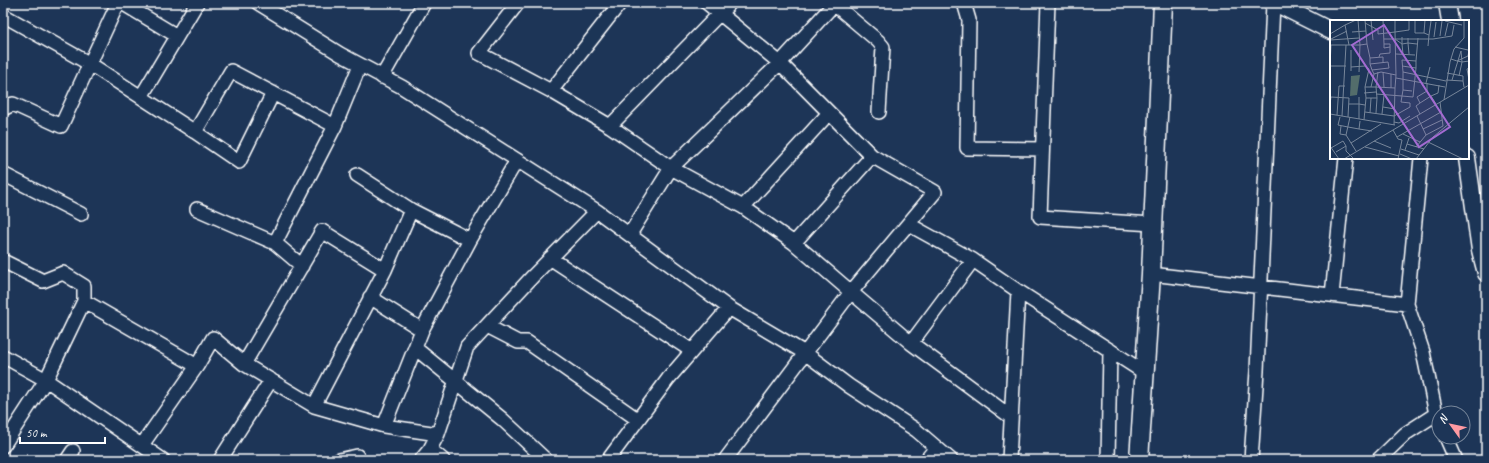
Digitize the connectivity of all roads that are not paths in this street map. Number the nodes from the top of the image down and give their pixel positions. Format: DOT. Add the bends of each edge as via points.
graph roads {
  1 [pos="118,3"];
  2 [pos="122,3"];
  3 [pos="197,3"];
  4 [pos="258,3"];
  5 [pos="423,3"];
  6 [pos="518,3"];
  7 [pos="620,3"];
  8 [pos="707,3"];
  9 [pos="730,3"];
  10 [pos="964,3"];
  11 [pos="1048,3"];
  12 [pos="1163,3"];
  13 [pos="1274,3"];
  14 [pos="1448,3"];
  15 [pos="834,4"];
  16 [pos="720,13"];
  17 [pos="3,15"];
  18 [pos="1450,20"];
  19 [pos="1330,31"];
  20 [pos="178,36"];
  21 [pos="780,63"];
  22 [pos="90,64"];
  23 [pos="360,65"];
  24 [pos="382,76"];
  25 [pos="551,91"];
  26 [pos="273,93"];
  27 [pos="141,97"];
  28 [pos="6,104"];
  29 [pos="879,112"];
  30 [pos="829,113"];
  31 [pos="335,126"];
  32 [pos="610,126"];
  33 [pos="195,132"];
  34 [pos="1041,149"];
  35 [pos="872,156"];
  36 [pos="1346,159"];
  37 [pos="1421,159"];
  38 [pos="1467,159"];
  39 [pos="518,160"];
  40 [pos="671,168"];
  41 [pos="3,174"];
  42 [pos="357,175"];
  43 [pos="743,208"];
  44 [pos="197,209"];
  45 [pos="411,210"];
  46 [pos="597,211"];
  47 [pos="81,214"];
  48 [pos="908,224"];
  49 [pos="1153,224"];
  50 [pos="630,234"];
  51 [pos="470,240"];
  52 [pos="275,243"];
  53 [pos="794,243"];
  54 [pos="1483,253"];
  55 [pos="550,258"];
  56 [pos="973,260"];
  57 [pos="3,261"];
  58 [pos="302,266"];
  59 [pos="385,270"];
  60 [pos="1151,274"];
  61 [pos="1486,274"];
  62 [pos="1259,287"];
  63 [pos="1018,291"];
  64 [pos="851,292"];
  65 [pos="1332,295"];
  66 [pos="370,297"];
  67 [pos="84,301"];
  68 [pos="1406,304"];
  69 [pos="729,308"];
  70 [pos="487,326"];
  71 [pos="422,330"];
  72 [pos="911,343"];
  73 [pos="415,348"];
  74 [pos="1110,350"];
  75 [pos="692,351"];
  76 [pos="805,353"];
  77 [pos="3,356"];
  78 [pos="244,364"];
  79 [pos="197,366"];
  80 [pos="1145,372"];
  81 [pos="456,379"];
  82 [pos="46,380"];
  83 [pos="271,380"];
  84 [pos="1434,405"];
  85 [pos="314,406"];
  86 [pos="1011,417"];
  87 [pos="638,420"];
  88 [pos="1431,420"];
  89 [pos="384,426"];
  90 [pos="438,434"];
  91 [pos="142,445"];
  92 [pos="1449,445"];
  93 [pos="3,446"];
  94 [pos="936,448"];
  95 [pos="430,449"];
  96 [pos="163,460"];
  97 [pos="220,460"];
  98 [pos="339,460"];
  99 [pos="359,460"];
  100 [pos="421,460"];
  101 [pos="443,460"];
  102 [pos="546,460"];
  103 [pos="608,460"];
  104 [pos="724,460"];
  105 [pos="926,460"];
  106 [pos="951,460"];
  107 [pos="1009,460"];
  108 [pos="1108,460"];
  109 [pos="1139,460"];
  110 [pos="1250,460"];
  111 [pos="1378,460"];
  112 [pos="1456,460"];
  1 -- 22 [label="street"];
  2 -- 20 [label="street"];
  3 -- 20 [label="street"];
  4 -- 23 [label="street"];
  5 -- 24 [label="street"];
  6 -- 25 [label="street" via="479,53"];
  7 -- 25 [label="street"];
  8 -- 16 [label="street"];
  9 -- 16 [label="street"];
  10 -- 34 [label="street" via="969,20 967,148"];
  11 -- 34 [label="street"];
  12 -- 49 [label="main road"];
  13 -- 19 [label="street"];
  13 -- 62 [label="street"];
  14 -- 18 [label="street"];
  15 -- 21 [label="street"];
  15 -- 29 [label="street" via="883,47"];
  16 -- 21 [label="street"];
  16 -- 32 [label="street"];
  17 -- 22 [label="street"];
  20 -- 27 [label="street"];
  21 -- 30 [label="street"];
  21 -- 40 [label="street"];
  22 -- 27 [label="street"];
  22 -- 28 [label="street" via="61,126"];
  23 -- 24 [label="street"];
  23 -- 31 [label="street"];
  24 -- 39 [label="street"];
  25 -- 32 [label="street"];
  26 -- 31 [label="street"];
  26 -- 33 [label="street" via="231,70"];
  26 -- 33 [label="street" via="239,162"];
  27 -- 33 [label="street"];
  30 -- 35 [label="street"];
  30 -- 43 [label="street"];
  31 -- 52 [label="street"];
  32 -- 40 [label="street"];
  34 -- 49 [label="street" via="1040,217"];
  35 -- 48 [label="street" via="935,192"];
  35 -- 53 [label="street"];
  36 -- 65 [label="street"];
  37 -- 68 [label="street"];
  38 -- 54 [label="street"];
  39 -- 46 [label="street"];
  39 -- 51 [label="street"];
  40 -- 43 [label="street"];
  40 -- 50 [label="street"];
  41 -- 47 [label="street"];
  42 -- 45 [label="street"];
  43 -- 53 [label="street"];
  44 -- 52 [label="street"];
  45 -- 51 [label="street"];
  45 -- 59 [label="street"];
  46 -- 50 [label="street"];
  46 -- 55 [label="street"];
  48 -- 56 [label="street"];
  48 -- 64 [label="street"];
  49 -- 60 [label="main road"];
  50 -- 69 [label="street"];
  51 -- 71 [label="street"];
  52 -- 58 [label="street"];
  53 -- 64 [label="street"];
  54 -- 61 [label="street"];
  55 -- 70 [label="street"];
  55 -- 75 [label="street"];
  56 -- 63 [label="street"];
  56 -- 72 [label="street"];
  57 -- 67 [label="street" via="43,282 63,273 84,286"];
  58 -- 59 [label="street" via="322,231"];
  58 -- 78 [label="street"];
  59 -- 66 [label="street"];
  60 -- 62 [label="street"];
  60 -- 80 [label="main road"];
  62 -- 65 [label="street"];
  62 -- 110 [label="street" via="1257,371"];
  63 -- 74 [label="street"];
  63 -- 86 [label="street"];
  64 -- 72 [label="street"];
  64 -- 76 [label="street"];
  65 -- 68 [label="street"];
  66 -- 71 [label="street"];
  66 -- 85 [label="street"];
  67 -- 79 [label="street"];
  67 -- 82 [label="street"];
  68 -- 84 [label="street" via="1423,352"];
  69 -- 75 [label="street"];
  69 -- 76 [label="street"];
  70 -- 81 [label="street" via="467,347"];
  70 -- 87 [label="street" via="518,342 528,342"];
  71 -- 73 [label="street"];
  72 -- 86 [label="street"];
  73 -- 81 [label="street"];
  73 -- 89 [label="street"];
  74 -- 80 [label="street"];
  74 -- 108 [label="street"];
  75 -- 87 [label="street"];
  76 -- 94 [label="street" via="849,386 916,430"];
  76 -- 104 [label="street"];
  77 -- 82 [label="street"];
  78 -- 79 [label="street" via="213,338"];
  78 -- 83 [label="street"];
  79 -- 91 [label="street"];
  80 -- 109 [label="main road"];
  81 -- 90 [label="street"];
  81 -- 102 [label="street"];
  82 -- 91 [label="street"];
  82 -- 93 [label="street"];
  83 -- 85 [label="street"];
  83 -- 97 [label="street"];
  85 -- 89 [label="street"];
  86 -- 107 [label="street"];
  87 -- 103 [label="street"];
  88 -- 111 [label="street" via="1405,434"];
  89 -- 90 [label="street"];
  90 -- 95 [label="street"];
  91 -- 96 [label="street"];
  92 -- 112 [label="street"];
  94 -- 105 [label="street"];
  94 -- 106 [label="street"];
  95 -- 100 [label="street"];
  95 -- 101 [label="street"];
  98 -- 99 [label="street" via="357,456"];
}
